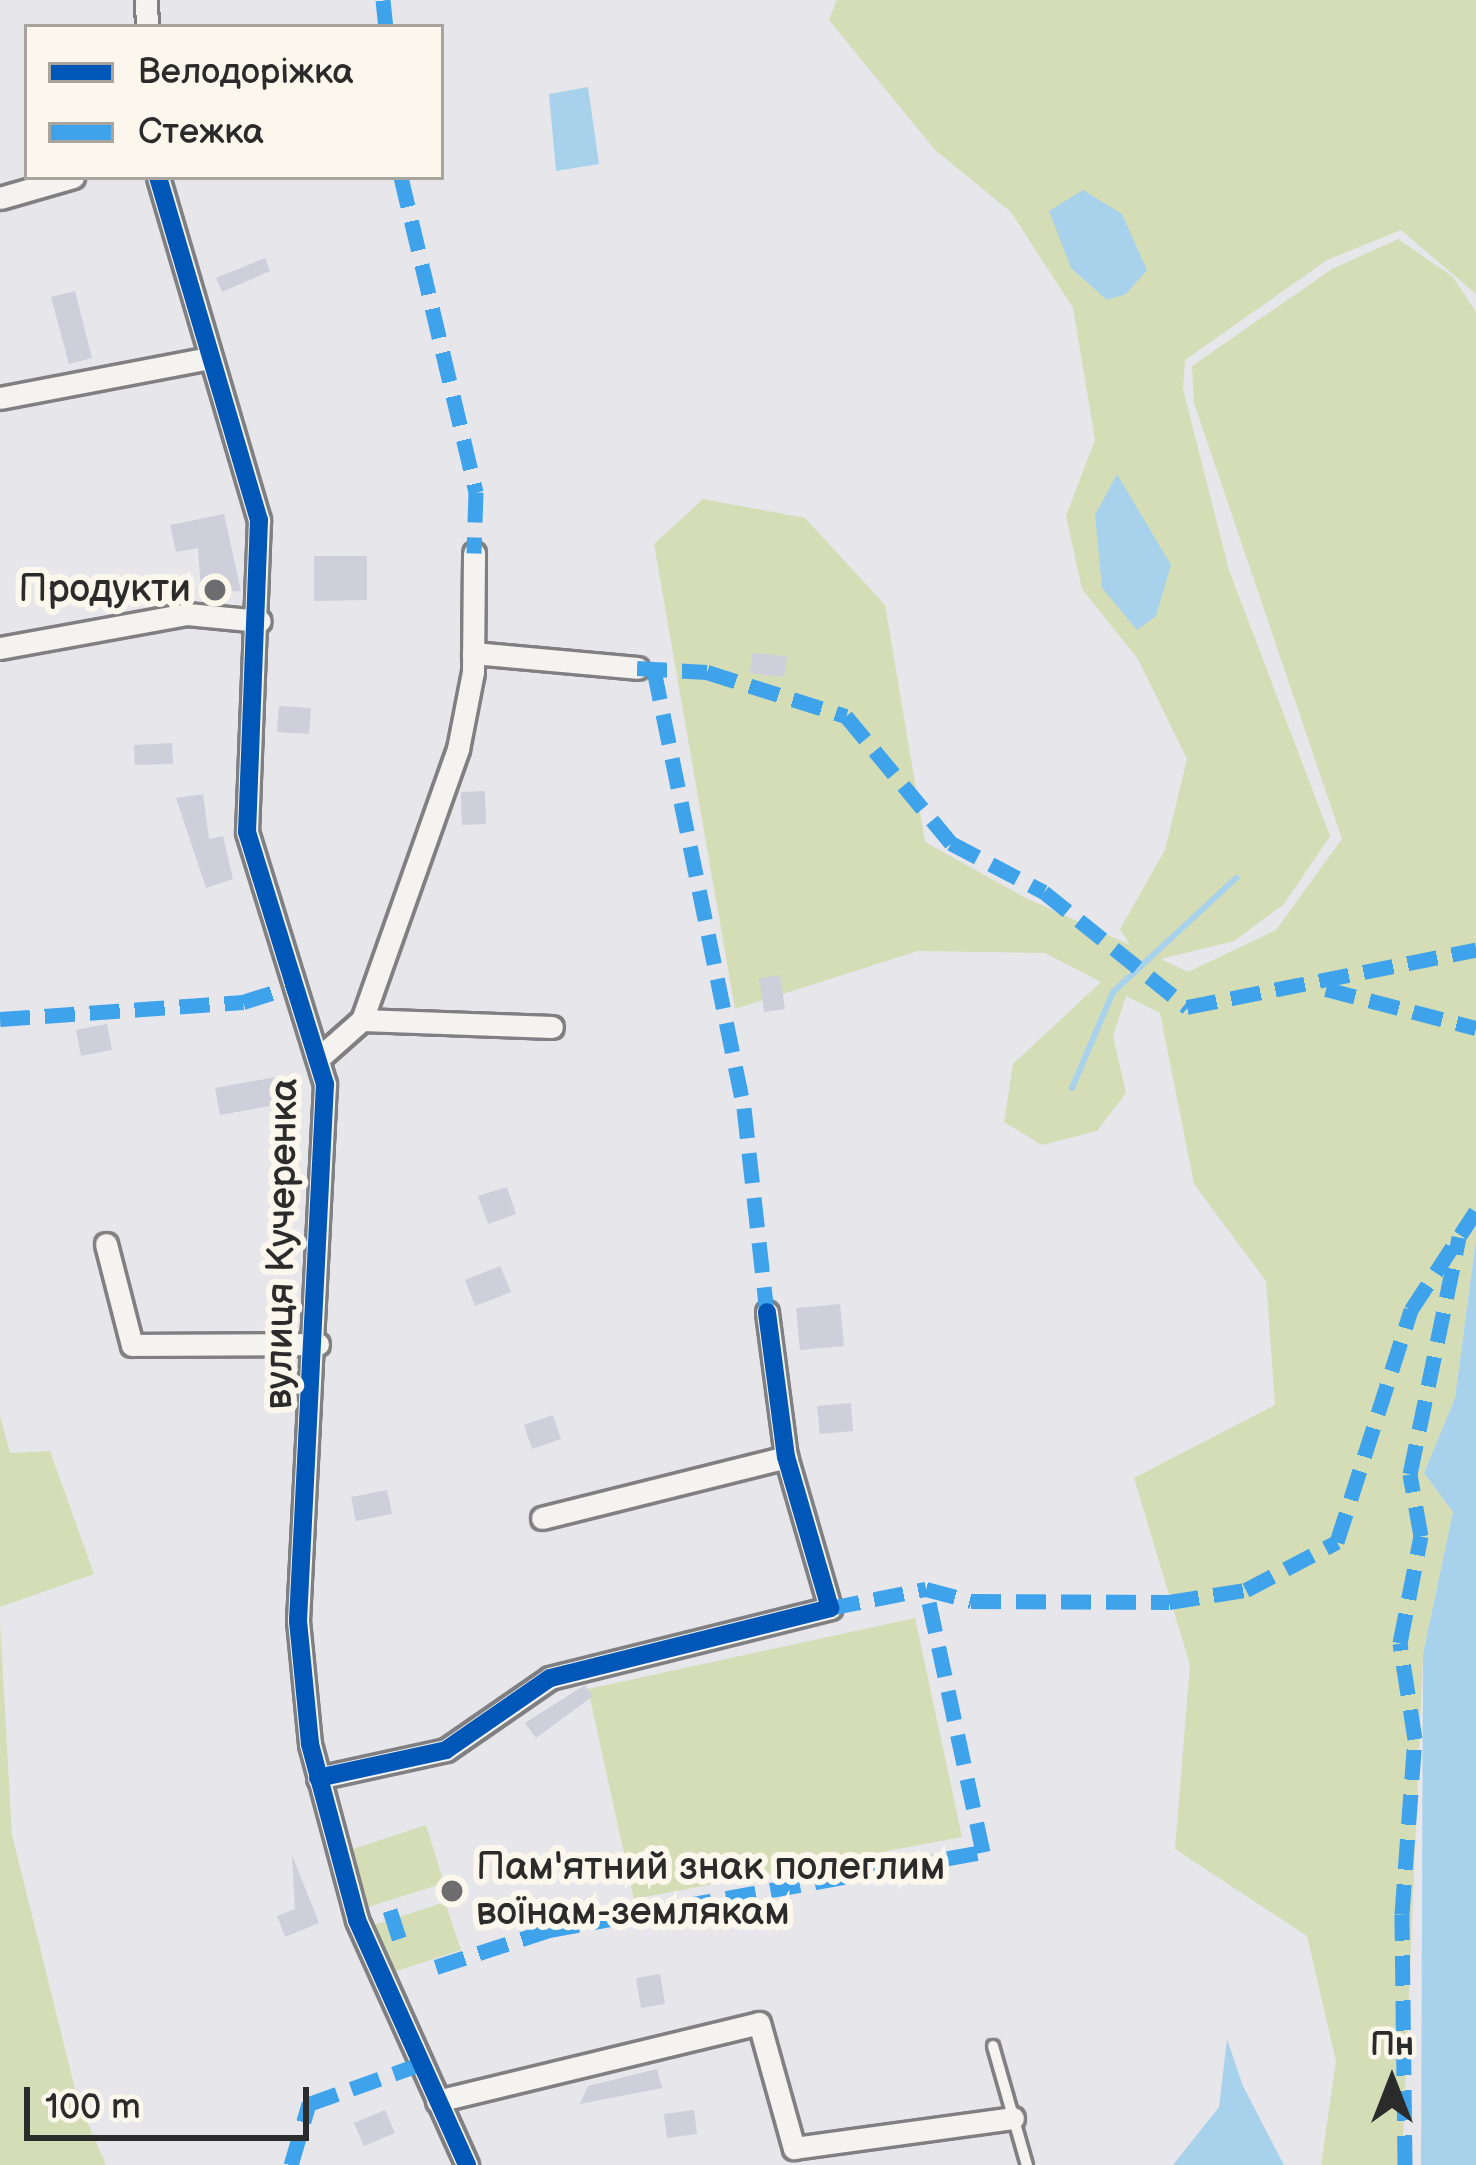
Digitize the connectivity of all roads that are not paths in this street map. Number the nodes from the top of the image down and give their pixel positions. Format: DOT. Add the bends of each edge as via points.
graph roads {
  1 [pos="63,180"];
  2 [pos="159,180"];
  3 [pos="0,198"];
  4 [pos="210,358"];
  5 [pos="0,398"];
  6 [pos="474,553"];
  7 [pos="260,621"];
  8 [pos="0,648"];
  9 [pos="473,653"];
  10 [pos="637,668"];
  11 [pos="362,1020"];
  12 [pos="552,1028"];
  13 [pos="320,1057"];
  14 [pos="106,1244"];
  15 [pos="767,1312"];
  16 [pos="317,1344"];
  17 [pos="786,1457"];
  18 [pos="542,1518"];
  19 [pos="317,1778"];
  20 [pos="993,2046"];
  21 [pos="437,2101"];
  22 [pos="1013,2118"];
  23 [pos="467,2165"];
  24 [pos="1027,2165"];
  1 -- 3 [label="street"];
  2 -- 4 [label="street, вулиця Кучеренка"];
  4 -- 5 [label="street"];
  4 -- 7 [label="street, вулиця Кучеренка" via="259,520"];
  6 -- 9 [label="street"];
  7 -- 8 [label="street" via="187,614"];
  7 -- 13 [label="street, вулиця Кучеренка" via="247,832"];
  9 -- 10 [label="street"];
  9 -- 11 [label="street" via="458,749"];
  11 -- 12 [label="street"];
  11 -- 13 [label="street"];
  13 -- 16 [label="street, вулиця Кучеренка"];
  14 -- 16 [label="street" via="132,1345"];
  15 -- 17 [label="street"];
  16 -- 19 [label="street, вулиця Кучеренка" via="298,1621"];
  17 -- 18 [label="street"];
  17 -- 19 [label="street" via="830,1609 550,1678 446,1750"];
  19 -- 21 [label="street, вулиця Кучеренка" via="357,1920"];
  20 -- 22 [label="lane"];
  21 -- 22 [label="street" via="759,2023 794,2148"];
  21 -- 23 [label="street, вулиця Кучеренка"];
  22 -- 24 [label="lane"];
}
